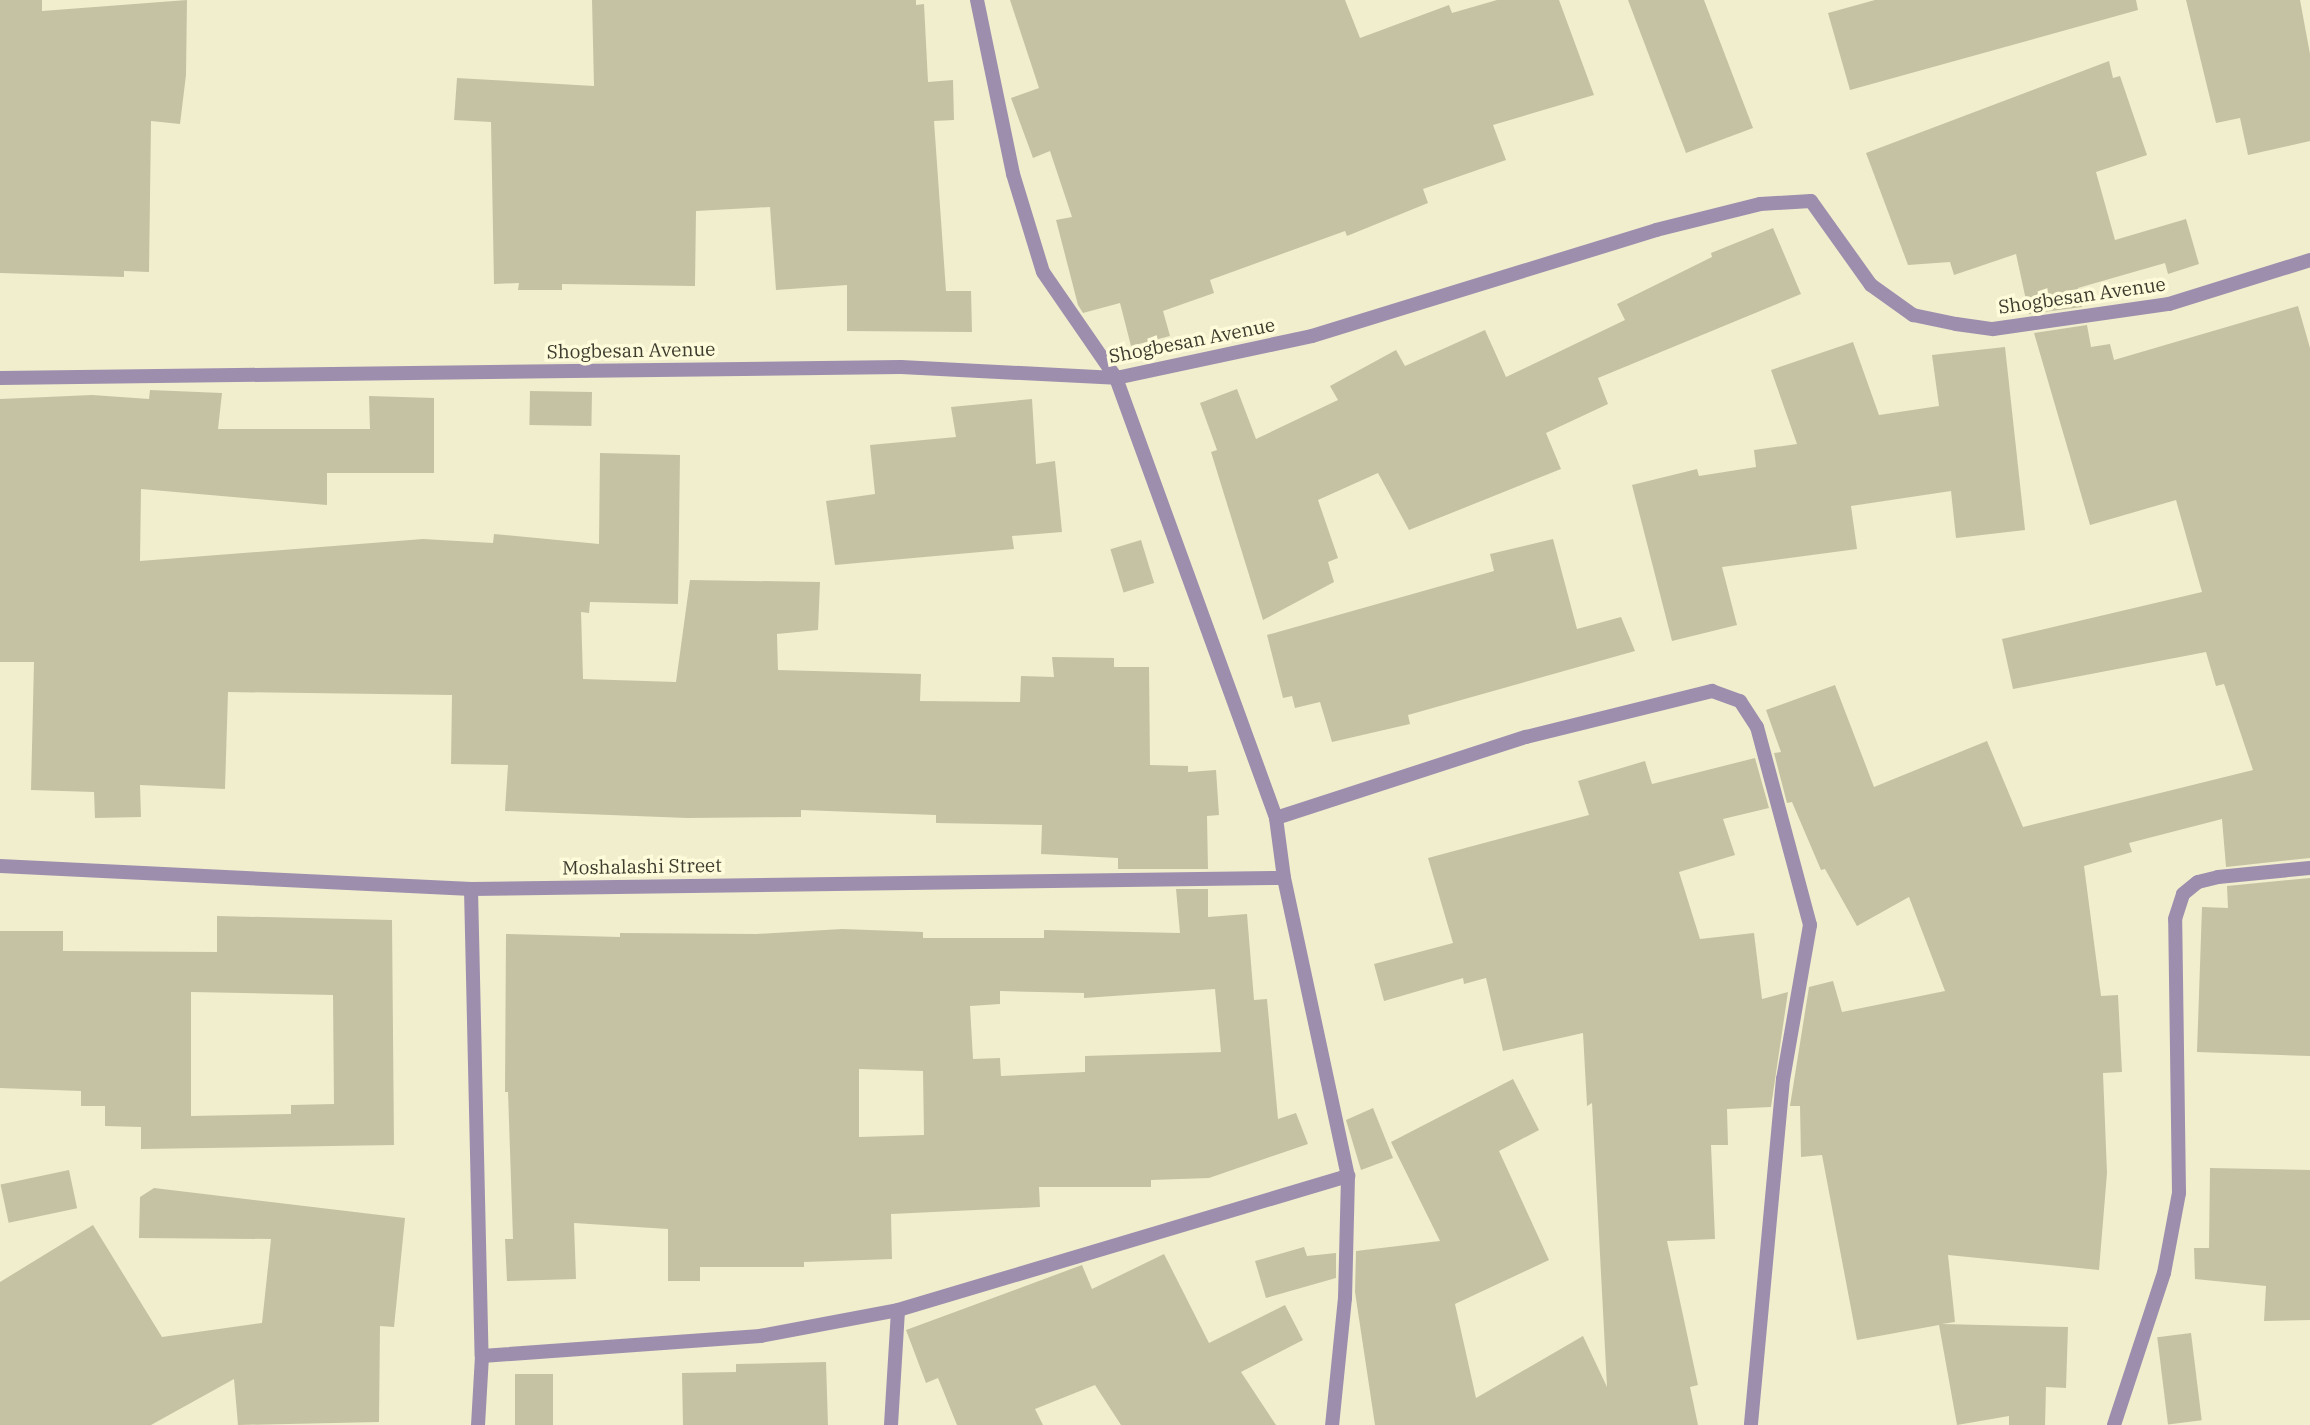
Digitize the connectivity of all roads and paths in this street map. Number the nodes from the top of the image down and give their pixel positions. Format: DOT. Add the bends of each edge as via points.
graph roads {
  1 [pos="977,0"];
  2 [pos="2310,260"];
  3 [pos="0,378"];
  4 [pos="1116,378"];
  5 [pos="1276,818"];
  6 [pos="0,866"];
  7 [pos="2310,868"];
  8 [pos="1284,878"];
  9 [pos="471,889"];
  10 [pos="1348,1176"];
  11 [pos="898,1310"];
  12 [pos="482,1356"];
  13 [pos="478,1425"];
  14 [pos="891,1425"];
  15 [pos="1332,1425"];
  16 [pos="1751,1425"];
  17 [pos="2114,1425"];
  1 -- 4 [label="street" via="1013,174 1042,272"];
  2 -- 4 [label="street, Shogbesan Avenue" via="2169,304 1993,328 1913,316 1871,285 1811,201 1760,204 1656,230 1312,336"];
  3 -- 4 [label="street, Shogbesan Avenue" via="901,367"];
  4 -- 5 [label="street"];
  5 -- 8 [label="street"];
  5 -- 16 [label="street" via="1526,737 1712,691 1740,701 1758,727 1810,925 1783,1079"];
  6 -- 9 [label="street, Moshalashi Street"];
  7 -- 17 [label="street" via="2198,882 2183,894 2175,919 2179,1193 2164,1273"];
  8 -- 9 [label="street, Moshalashi Street"];
  8 -- 10 [label="street"];
  9 -- 12 [label="street"];
  10 -- 11 [label="street"];
  10 -- 15 [label="street" via="1345,1298"];
  11 -- 12 [label="street" via="760,1336"];
  11 -- 14 [label="street"];
  12 -- 13 [label="street"];
}
